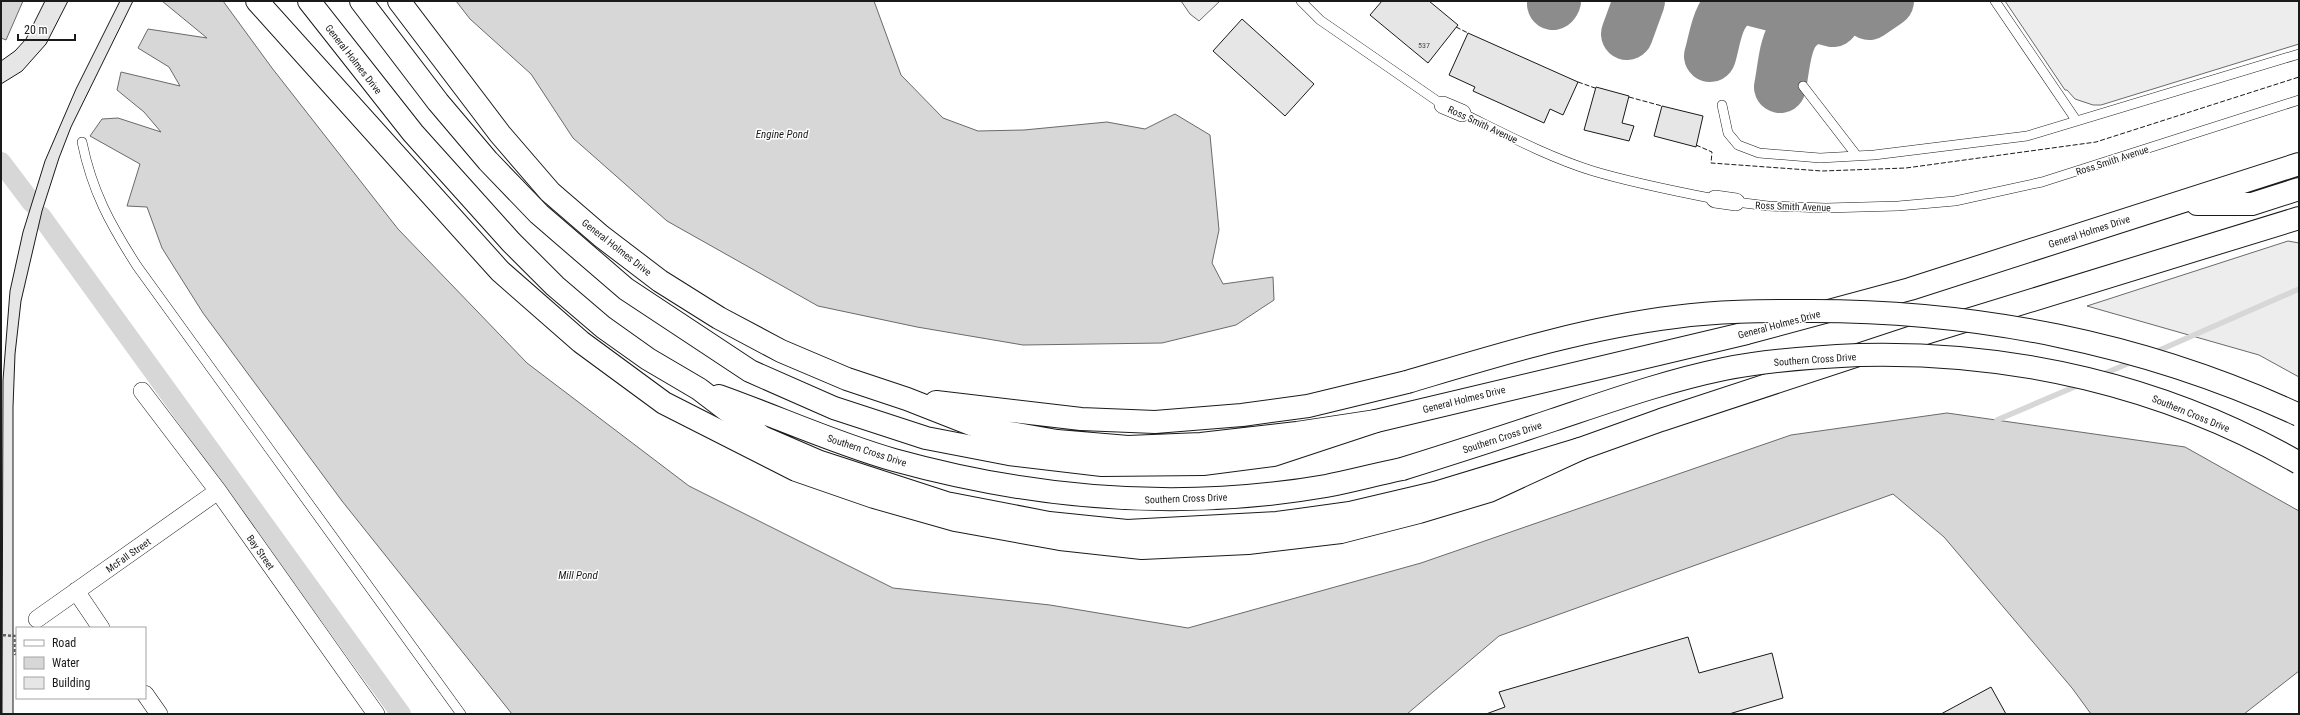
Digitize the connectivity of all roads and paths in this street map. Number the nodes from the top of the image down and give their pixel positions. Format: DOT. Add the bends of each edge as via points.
graph roads {
  1 [pos="257,1"];
  2 [pos="309,1"];
  3 [pos="361,1"];
  4 [pos="399,1"];
  5 [pos="1301,1"];
  6 [pos="1995,1"];
  7 [pos="2299,54"];
  8 [pos="1803,86"];
  9 [pos="2299,100"];
  10 [pos="1443,105"];
  11 [pos="1722,105"];
  12 [pos="1462,113"];
  13 [pos="2076,120"];
  14 [pos="82,142"];
  15 [pos="1857,156"];
  16 [pos="2299,164"];
  17 [pos="2299,189"];
  18 [pos="1715,199"];
  19 [pos="1736,202"];
  20 [pos="2175,204"];
  21 [pos="2292,222"];
  22 [pos="699,389"];
  23 [pos="142,391"];
  24 [pos="907,399"];
  25 [pos="2299,415"];
  26 [pos="1376,421"];
  27 [pos="1580,449"];
  28 [pos="2299,463"];
  29 [pos="218,491"];
  30 [pos="76,591"];
  31 [pos="37,619"];
  32 [pos="100,627"];
  33 [pos="1,635"];
  34 [pos="1,653"];
  35 [pos="16,654"];
  36 [pos="146,695"];
  37 [pos="159,714"];
  38 [pos="376,714"];
  39 [pos="461,714"];
  1 -- 27 [label="main road" via="500,270 581,342 664,403 796,470 955,520 1060,539 1142,548 1248,543 1341,532 1488,491"];
  2 -- 22 [label="main road, General Holmes Drive" via="413,133 464,192 555,286 648,358"];
  3 -- 26 [label="main road" via="438,102 488,161 539,214 626,289 750,371 834,408 926,438 1008,454 1102,466 1203,464 1272,454"];
  4 -- 24 [label="main road, General Holmes Drive" via="500,134 550,192 601,236 660,281 719,318 781,351 847,379"];
  5 -- 10 [label="lane, Ross Smith Avenue" via="1320,20"];
  6 -- 13 [label="lane"];
  7 -- 13 [label="lane"];
  8 -- 15 [label="lane"];
  9 -- 19 [label="lane, Ross Smith Avenue" via="2042,182 1955,201 1826,208"];
  10 -- 12 [label="street, Ross Smith Avenue"];
  11 -- 15 [label="lane" via="1728,133 1738,145 1760,153 1820,158"];
  12 -- 18 [label="lane, Ross Smith Avenue" via="1535,148 1592,171"];
  13 -- 15 [label="lane" via="2027,136"];
  14 -- 39 [label="lane" via="87,166 110,223 137,266"];
  16 -- 20 [label="main road, General Holmes Drive"];
  17 -- 20 [label="main road, General Holmes Drive" via="2252,204"];
  18 -- 19 [label="street, Ross Smith Avenue"];
  20 -- 26 [label="main road, General Holmes Drive" via="1910,289 1769,327"];
  21 -- 27 [label="main road" via="1922,334"];
  22 -- 27 [label="main road" via="762,437 820,462 889,486 946,503 1049,523 1127,531 1277,523 1350,513 1435,493"];
  22 -- 28 [label="main road, Southern Cross Drive, bridge" via="837,442 893,460 992,483 1057,493 1144,500 1239,496 1326,486 1402,469 1653,386 1725,369 1793,359 1898,354 1951,356 2055,371 2156,398 2269,446"];
  23 -- 29 [label="street, Bay Street"];
  24 -- 25 [label="main road, bridge" via="1081,419 1154,422 1242,415 1308,406 1407,382 1523,348 1612,327 1740,311 1856,310 1919,314 2000,324 2070,337 2176,366 2256,395"];
  24 -- 26 [label="main road" via="981,428 1057,441 1128,447 1201,444"];
  29 -- 30 [label="street, McFall Street"];
  29 -- 38 [label="street, Bay Street"];
  30 -- 31 [label="street, McFall Street"];
  30 -- 32 [label="street"];
  33 -- 34 [label="path"];
  33 -- 35 [label="path" via="15,636"];
  36 -- 37 [label="street"];
}
